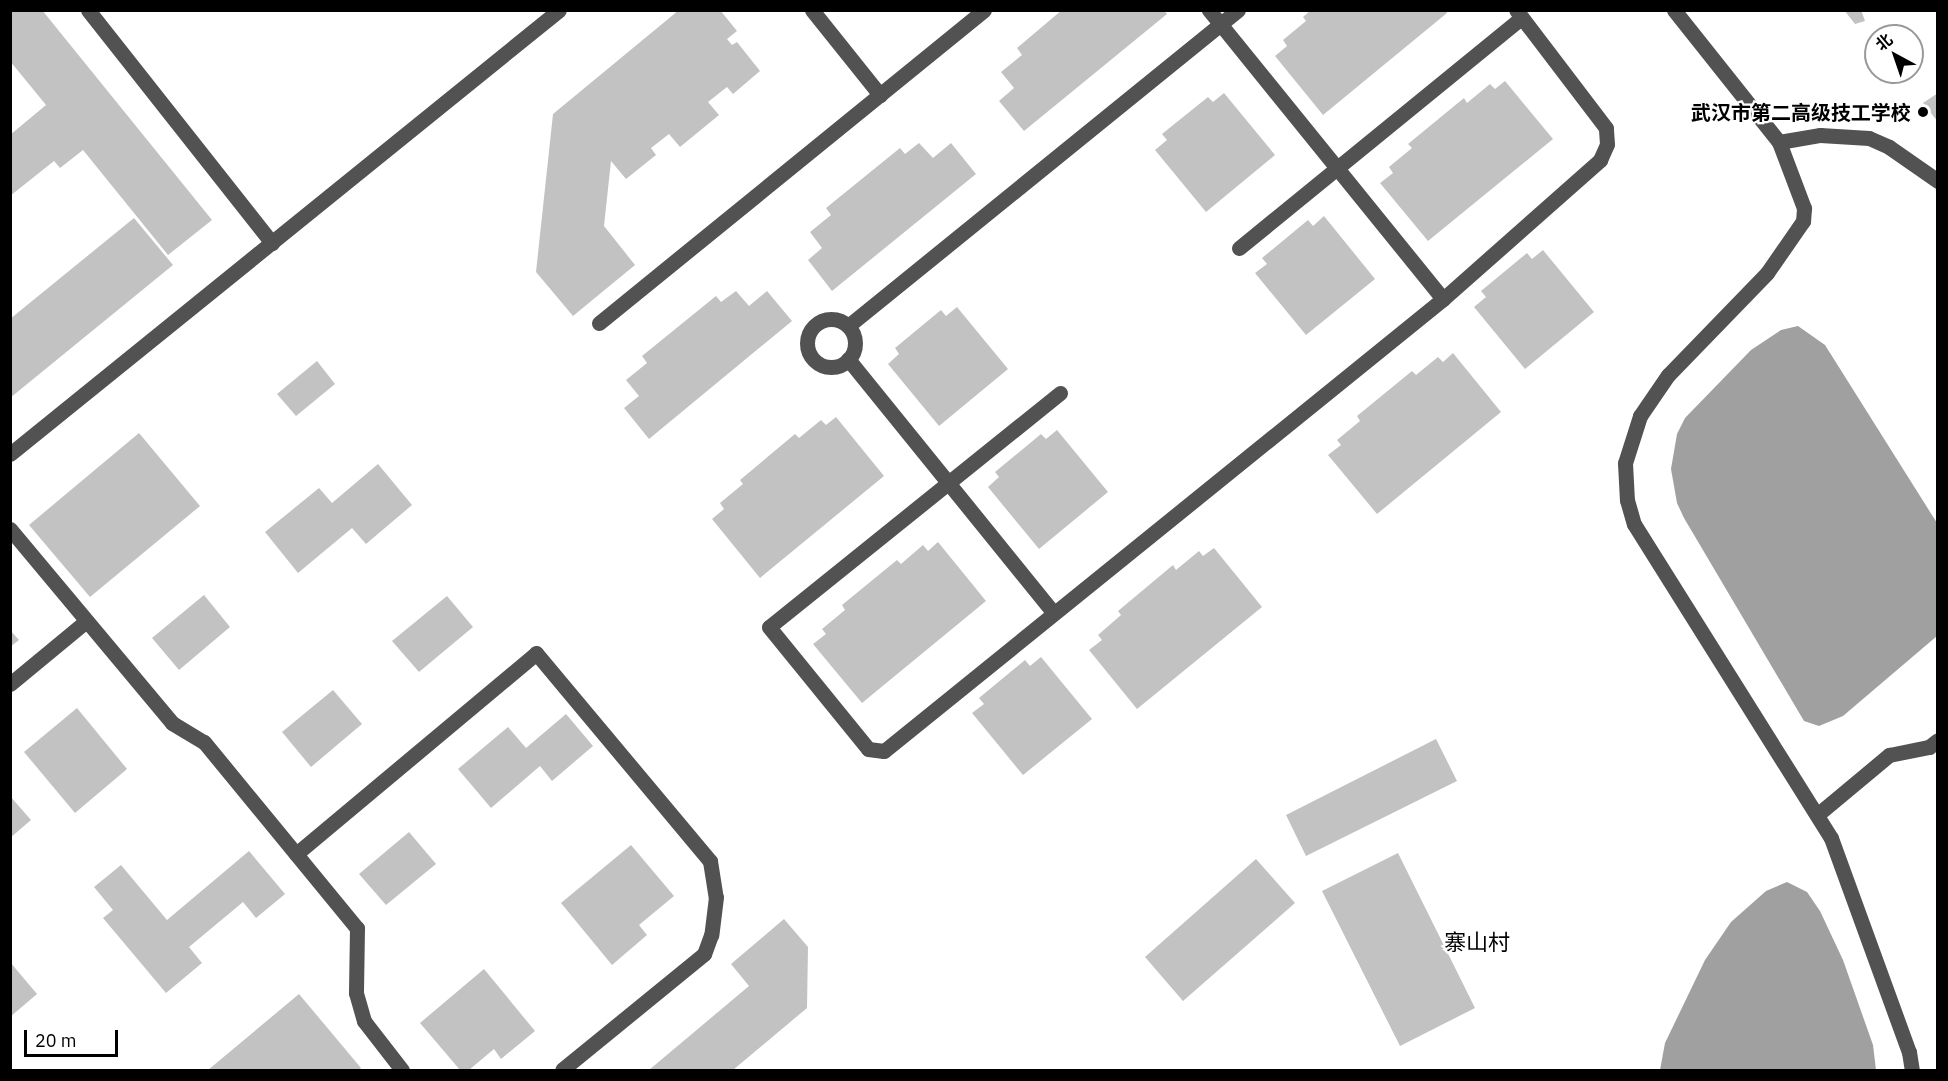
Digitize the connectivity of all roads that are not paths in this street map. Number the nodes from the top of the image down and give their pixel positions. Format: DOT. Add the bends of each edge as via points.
graph roads {
  1 [pos="88,10"];
  2 [pos="559,10"];
  3 [pos="812,10"];
  4 [pos="984,10"];
  5 [pos="1209,10"];
  6 [pos="1238,10"];
  7 [pos="1674,10"];
  8 [pos="1519,14"];
  9 [pos="1221,25"];
  10 [pos="880,95"];
  11 [pos="1779,142"];
  12 [pos="1337,168"];
  13 [pos="1938,181"];
  14 [pos="272,243"];
  15 [pos="1239,248"];
  16 [pos="1443,298"];
  17 [pos="599,323"];
  18 [pos="848,326"];
  19 [pos="848,359"];
  20 [pos="1060,393"];
  21 [pos="10,454"];
  22 [pos="948,483"];
  23 [pos="10,529"];
  24 [pos="1054,613"];
  25 [pos="85,622"];
  26 [pos="10,684"];
  27 [pos="1938,740"];
  28 [pos="1817,815"];
  29 [pos="296,854"];
  30 [pos="402,1071"];
  31 [pos="562,1071"];
  32 [pos="1912,1071"];
  1 -- 14 [label="street"];
  2 -- 14 [label="street"];
  3 -- 10 [label="street"];
  4 -- 10 [label="street"];
  5 -- 9 [label="street"];
  6 -- 9 [label="street"];
  7 -- 11 [label="street"];
  8 -- 12 [label="street"];
  8 -- 16 [label="street" via="1606,128 1607,144 1600,160"];
  9 -- 12 [label="street"];
  9 -- 18 [label="street"];
  10 -- 17 [label="street"];
  11 -- 13 [label="street" via="1820,135 1869,138"];
  11 -- 28 [label="street" via="1804,208 1803,220 1767,273 1668,375 1640,416 1625,463 1627,500 1634,524"];
  12 -- 15 [label="street"];
  12 -- 16 [label="street"];
  14 -- 21 [label="street"];
  16 -- 24 [label="street"];
  18 -- 19 [label="street" via="855,344"];
  18 -- 19 [label="street" via="833,319 821,321 807,340 808,352 824,366 834,367"];
  19 -- 22 [label="street"];
  20 -- 22 [label="street"];
  22 -- 24 [label="street"];
  22 -- 24 [label="street" via="769,627 868,749 884,751"];
  23 -- 25 [label="street"];
  25 -- 26 [label="street"];
  25 -- 29 [label="street" via="172,723 204,742"];
  27 -- 28 [label="street" via="1929,747 1889,755"];
  28 -- 32 [label="street" via="1831,838 1909,1052"];
  29 -- 30 [label="street" via="357,928 356,993 364,1021"];
  29 -- 31 [label="street" via="537,653 710,861 716,897 704,954"];
}
